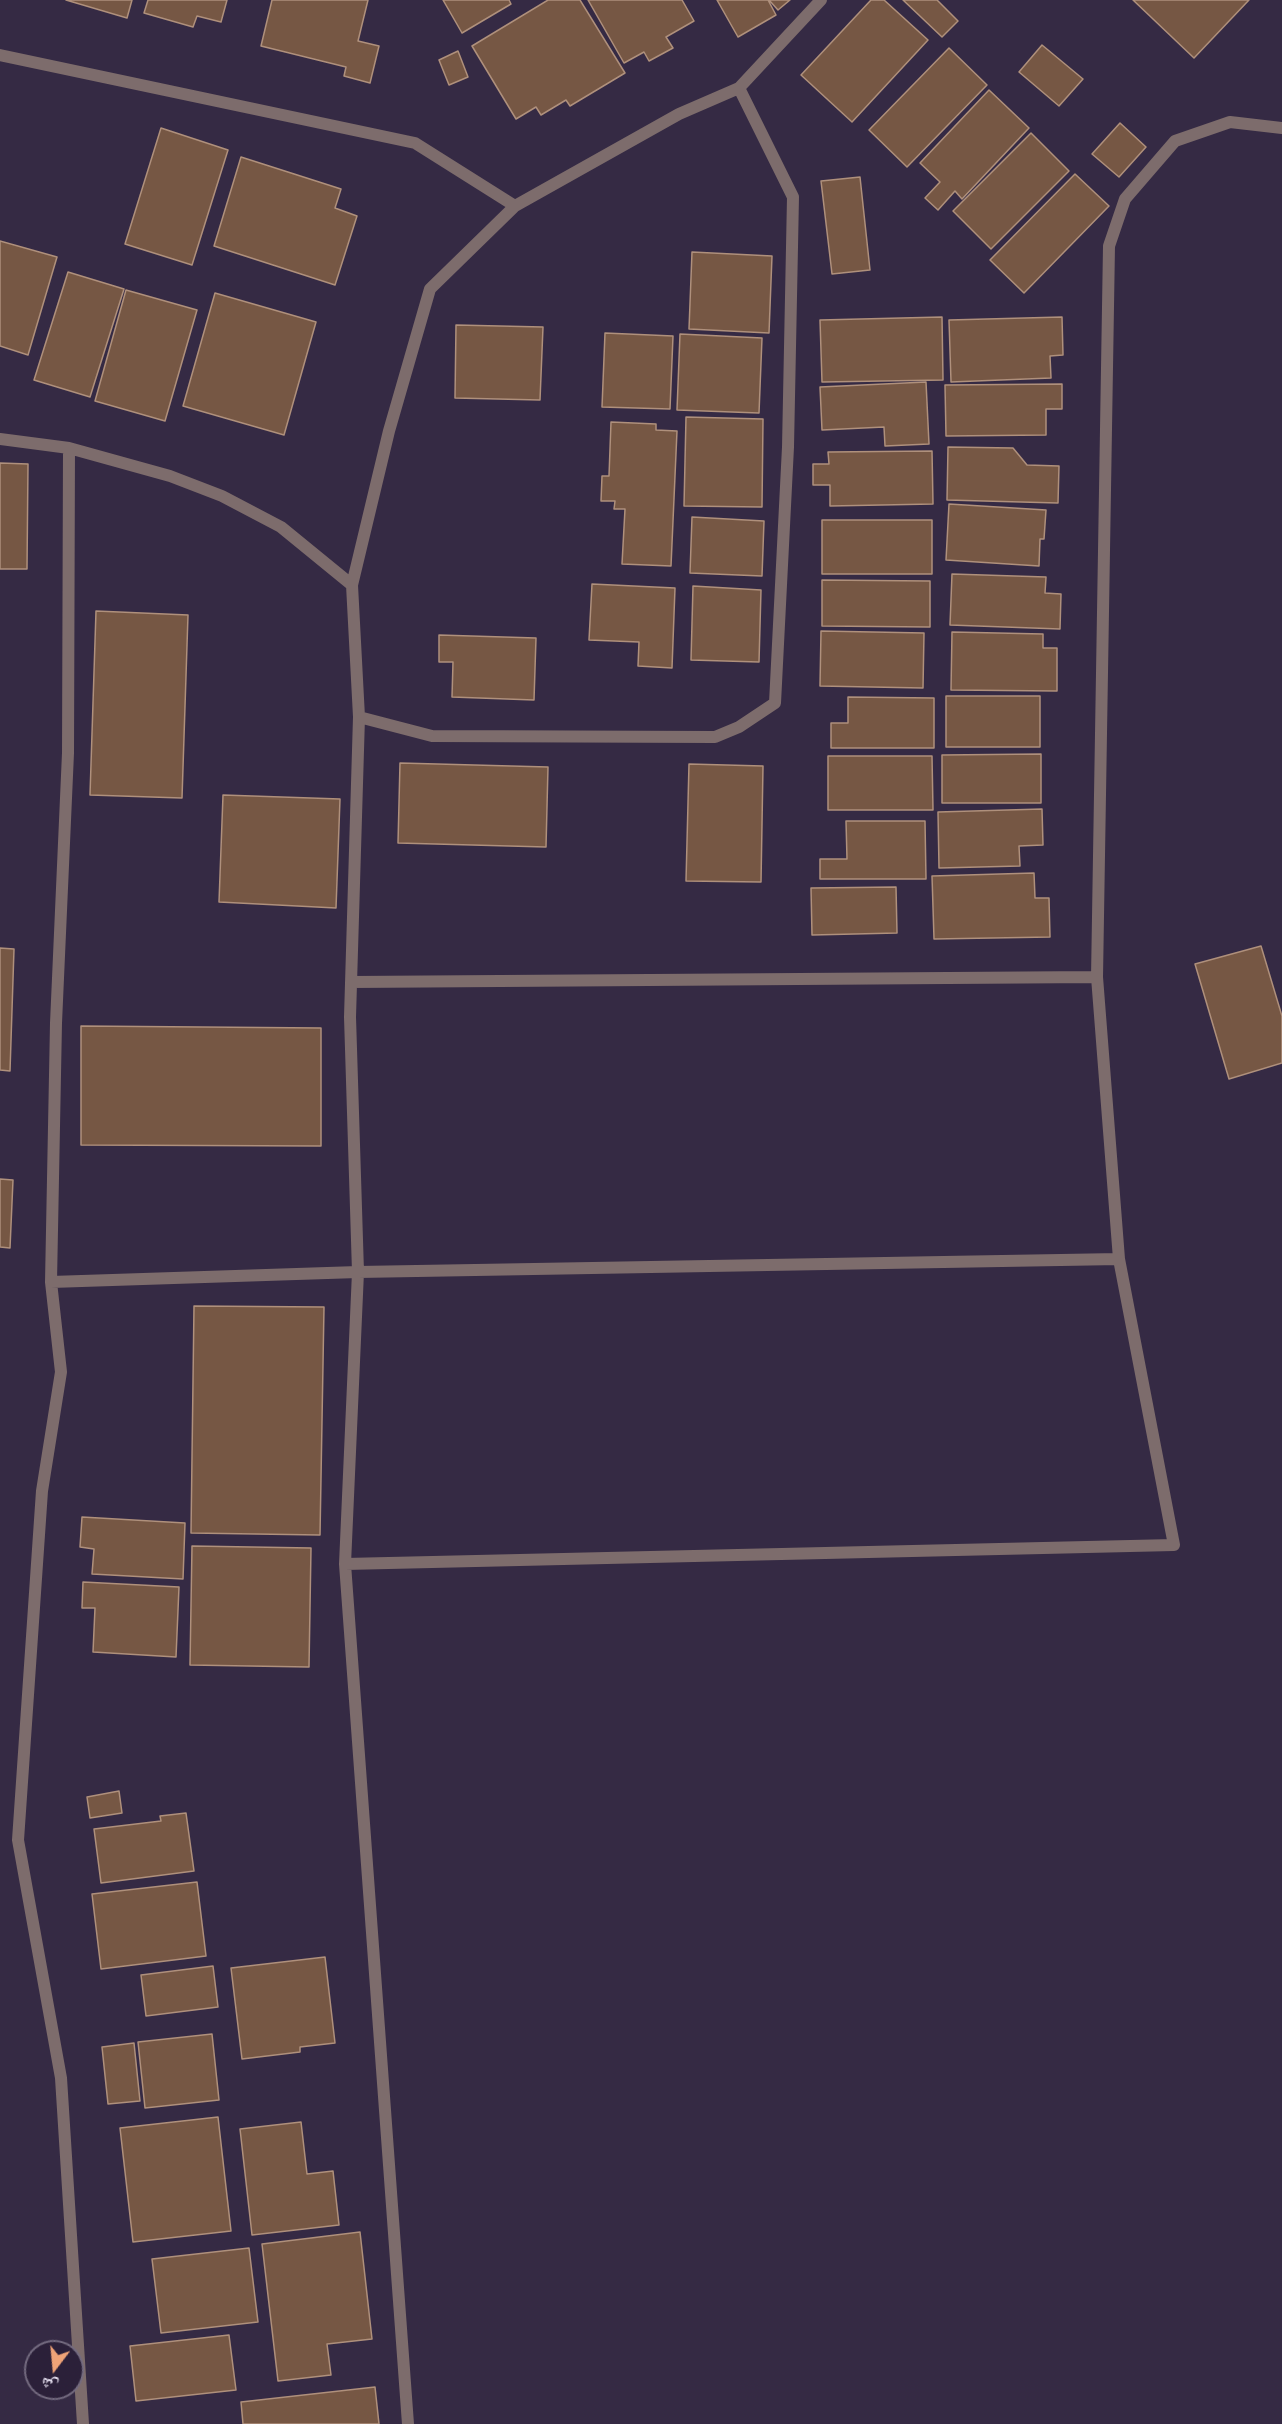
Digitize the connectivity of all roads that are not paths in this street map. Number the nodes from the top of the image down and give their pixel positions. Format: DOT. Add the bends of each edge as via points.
graph roads {
  1 [pos="821,0"];
  2 [pos="0,55"];
  3 [pos="739,88"];
  4 [pos="1282,128"];
  5 [pos="515,206"];
  6 [pos="0,439"];
  7 [pos="69,448"];
  8 [pos="352,585"];
  9 [pos="359,717"];
  10 [pos="1097,977"];
  11 [pos="351,982"];
  12 [pos="1119,1259"];
  13 [pos="358,1272"];
  14 [pos="51,1282"];
  15 [pos="345,1564"];
  16 [pos="83,2424"];
  17 [pos="408,2424"];
  1 -- 3 [label="street"];
  2 -- 5 [label="street" via="415,143"];
  3 -- 5 [label="street" via="679,114"];
  3 -- 9 [label="street" via="793,196 788,447 775,703 739,727 715,737 432,736"];
  4 -- 10 [label="street" via="1230,122 1175,141 1125,199 1109,246"];
  5 -- 8 [label="street" via="430,290 389,430"];
  6 -- 7 [label="street"];
  7 -- 8 [label="street" via="170,476 222,496 281,527"];
  7 -- 14 [label="street" via="68,753 56,1023"];
  8 -- 9 [label="street"];
  9 -- 11 [label="street"];
  10 -- 11 [label="street"];
  10 -- 12 [label="street"];
  11 -- 13 [label="street"];
  12 -- 13 [label="street"];
  12 -- 15 [label="street" via="1174,1545"];
  13 -- 14 [label="street"];
  13 -- 15 [label="street"];
  14 -- 16 [label="street" via="61,1372 42,1491 18,1840 61,2078"];
  15 -- 17 [label="street"];
}
